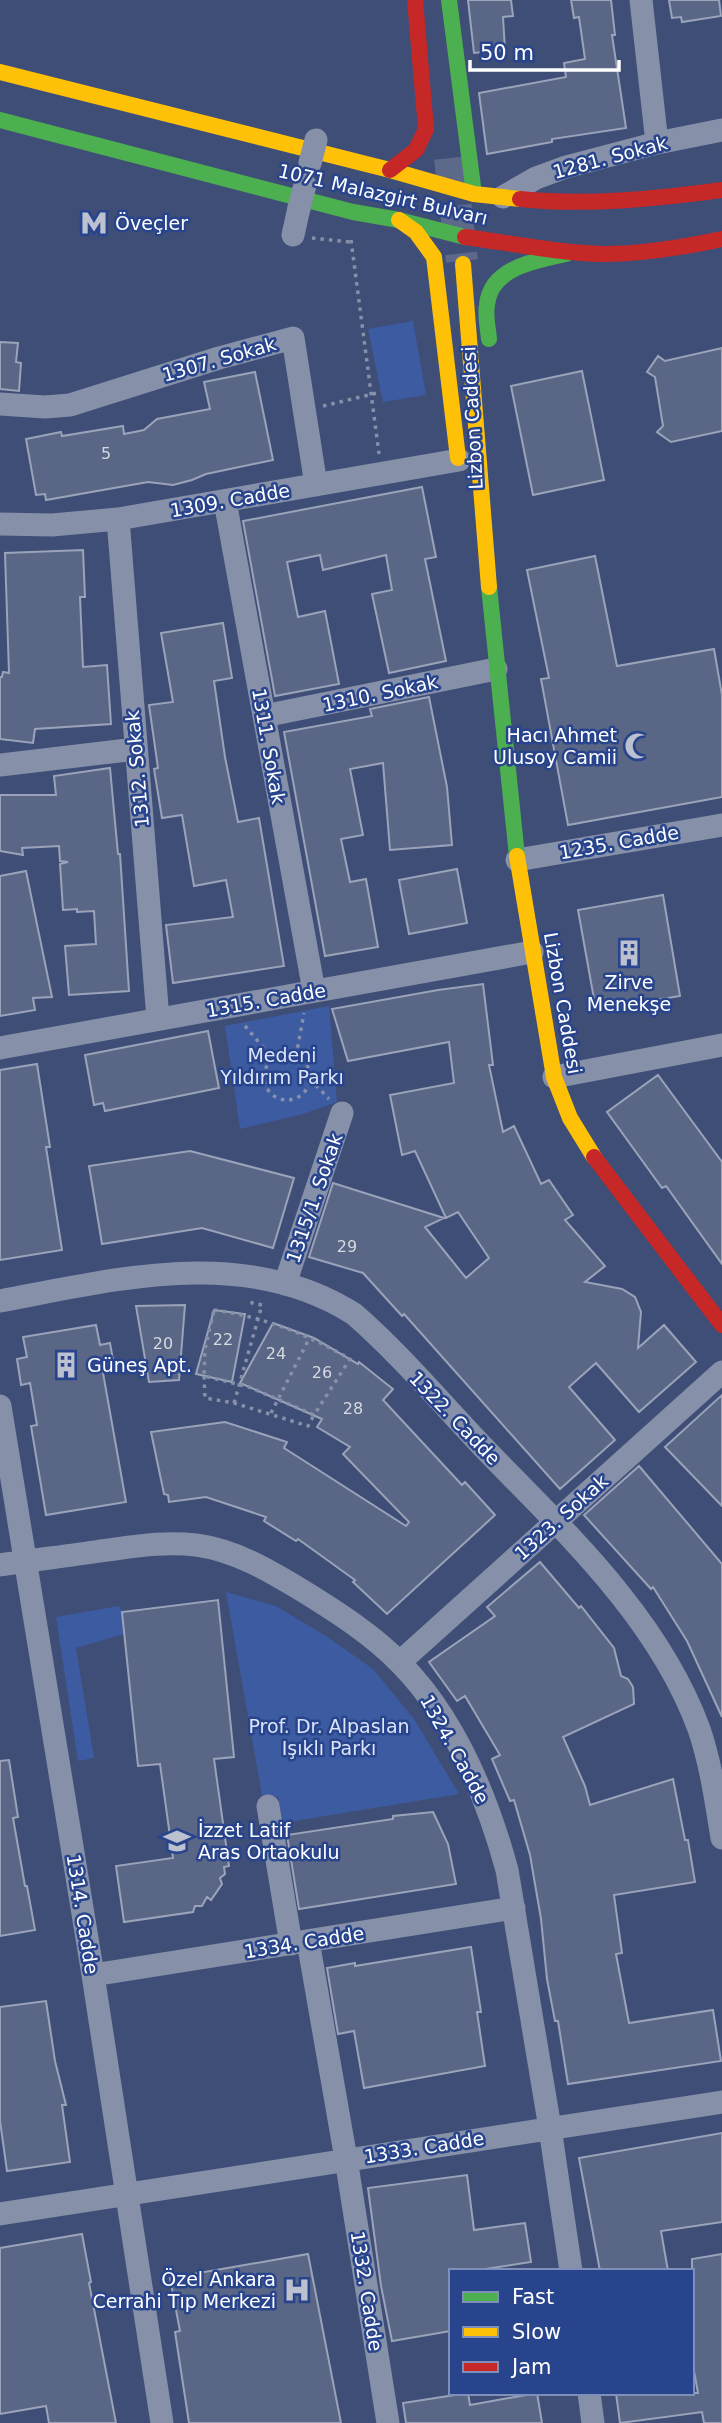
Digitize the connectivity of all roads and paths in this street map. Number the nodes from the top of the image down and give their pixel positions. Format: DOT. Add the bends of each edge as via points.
graph roads {
  1 [pos="415,0"];
  2 [pos="434,0"];
  3 [pos="449,0"];
  4 [pos="641,0"];
  5 [pos="440,52"];
  6 [pos="0,62"];
  7 [pos="0,72"];
  8 [pos="73,89"];
  9 [pos="0,123"];
  10 [pos="722,130"];
  11 [pos="317,135"];
  12 [pos="657,143"];
  13 [pos="390,170"];
  14 [pos="722,190"];
  15 [pos="474,194"];
  16 [pos="503,197"];
  17 [pos="399,220"];
  18 [pos="293,235"];
  19 [pos="360,238"];
  20 [pos="722,239"];
  21 [pos="351,242"];
  22 [pos="574,252"];
  23 [pos="463,264"];
  24 [pos="490,355"];
  25 [pos="381,392"];
  26 [pos="370,395"];
  27 [pos="0,404"];
  28 [pos="304,410"];
  29 [pos="460,467"];
  30 [pos="381,473"];
  31 [pos="497,481"];
  32 [pos="316,485"];
  33 [pos="225,500"];
  34 [pos="118,519"];
  35 [pos="0,524"];
  36 [pos="469,542"];
  37 [pos="495,638"];
  38 [pos="496,669"];
  39 [pos="264,716"];
  40 [pos="135,748"];
  41 [pos="0,765"];
  42 [pos="722,825"];
  43 [pos="517,860"];
  44 [pos="532,952"];
  45 [pos="311,992"];
  46 [pos="229,1006"];
  47 [pos="158,1019"];
  48 [pos="722,1045"];
  49 [pos="0,1048"];
  50 [pos="296,1056"];
  51 [pos="274,1059"];
  52 [pos="554,1077"];
  53 [pos="310,1079"];
  54 [pos="342,1113"];
  55 [pos="285,1284"];
  56 [pos="0,1301"];
  57 [pos="258,1318"];
  58 [pos="722,1325"];
  59 [pos="310,1337"];
  60 [pos="722,1372"];
  61 [pos="204,1376"];
  62 [pos="239,1384"];
  63 [pos="278,1399"];
  64 [pos="233,1403"];
  65 [pos="0,1406"];
  66 [pos="271,1414"];
  67 [pos="314,1415"];
  68 [pos="555,1522"];
  69 [pos="25,1561"];
  70 [pos="0,1565"];
  71 [pos="400,1662"];
  72 [pos="268,1806"];
  73 [pos="722,1838"];
  74 [pos="514,1908"];
  75 [pos="299,1942"];
  76 [pos="93,1975"];
  77 [pos="722,2102"];
  78 [pos="550,2128"];
  79 [pos="346,2159"];
  80 [pos="127,2193"];
  81 [pos="0,2214"];
  82 [pos="571,2269"];
  83 [pos="589,2395"];
  84 [pos="162,2423"];
  85 [pos="388,2423"];
  86 [pos="593,2423"];
  1 -- 13 [label="main road" via="426,129 416,150"];
  2 -- 5 [label="main road"];
  3 -- 15 [label="main road"];
  4 -- 12 [label="street"];
  6 -- 8 [label="main road, 1071 Malazgirt Bulvarı"];
  7 -- 8 [label="main road, 1071 Malazgirt Bulvarı"];
  8 -- 13 [label="main road, 1071 Malazgirt Bulvarı"];
  9 -- 17 [label="main road, 1071 Malazgirt Bulvarı"];
  10 -- 12 [label="street, 1281. Sokak"];
  11 -- 18 [label="street, bridge"];
  12 -- 16 [label="street, 1281. Sokak" via="566,167"];
  13 -- 15 [label="main road, 1071 Malazgirt Bulvarı"];
  14 -- 16 [label="main road, 1071 Malazgirt Bulvarı" via="619,201"];
  15 -- 16 [label="main road, 1071 Malazgirt Bulvarı"];
  17 -- 22 [label="main road, 1071 Malazgirt Bulvarı" via="453,235"];
  17 -- 29 [label="main road, Lizbon Caddesi" via="416,232 434,257"];
  18 -- 21 [label="path"];
  19 -- 21 [label="path" via="351,236"];
  20 -- 22 [label="main road, 1071 Malazgirt Bulvarı" via="606,254"];
  21 -- 26 [label="path"];
  22 -- 24 [label="main road, Lizbon Caddesi" via="528,261 498,279 487,299"];
  23 -- 37 [label="main road, Lizbon Caddesi"];
  25 -- 26 [label="path"];
  26 -- 28 [label="path"];
  26 -- 30 [label="path"];
  27 -- 28 [label="street, 1307. Sokak" via="70,405 293,338"];
  28 -- 32 [label="street, 1307. Sokak"];
  29 -- 30 [label="street, 1309. Cadde"];
  30 -- 32 [label="street, 1309. Cadde"];
  31 -- 37 [label="main road, Lizbon Caddesi" via="500,551"];
  32 -- 33 [label="street, 1309. Cadde"];
  33 -- 34 [label="street, 1309. Cadde"];
  33 -- 39 [label="street, 1311. Sokak"];
  34 -- 35 [label="street, 1309. Cadde"];
  34 -- 40 [label="street, 1312. Sokak"];
  36 -- 37 [label="main road, Lizbon Caddesi"];
  37 -- 38 [label="main road, Lizbon Caddesi"];
  38 -- 39 [label="street, 1310. Sokak"];
  38 -- 43 [label="main road, Lizbon Caddesi"];
  39 -- 45 [label="street, 1311. Sokak"];
  40 -- 41 [label="street"];
  40 -- 47 [label="street, 1312. Sokak"];
  42 -- 43 [label="street, 1235. Cadde"];
  43 -- 44 [label="main road, Lizbon Caddesi"];
  44 -- 45 [label="street, 1315. Cadde"];
  44 -- 52 [label="main road, Lizbon Caddesi"];
  45 -- 46 [label="street, 1315. Cadde"];
  45 -- 50 [label="path"];
  46 -- 47 [label="street, 1315. Cadde"];
  46 -- 51 [label="path"];
  47 -- 49 [label="street, 1315. Cadde"];
  48 -- 52 [label="street"];
  50 -- 51 [label="path" via="284,1054"];
  50 -- 53 [label="path" via="309,1068"];
  51 -- 53 [label="path" via="266,1068 265,1083 279,1099 301,1096"];
  52 -- 58 [label="main road, Lizbon Caddesi" via="570,1114 613,1185"];
  53 -- 54 [label="path"];
  54 -- 55 [label="street, 1315/1. Sokak"];
  55 -- 56 [label="street, 1322. Cadde" via="213,1273 160,1273"];
  55 -- 68 [label="street, 1322. Cadde" via="326,1298 364,1323"];
  57 -- 59 [label="path"];
  57 -- 61 [label="path" via="214,1310"];
  57 -- 62 [label="path"];
  59 -- 63 [label="path"];
  59 -- 67 [label="path" via="351,1359"];
  60 -- 68 [label="street, 1323. Sokak"];
  61 -- 62 [label="path"];
  61 -- 64 [label="path" via="205,1398"];
  62 -- 63 [label="path"];
  62 -- 64 [label="path"];
  63 -- 66 [label="path"];
  63 -- 67 [label="path"];
  64 -- 66 [label="path"];
  65 -- 69 [label="street, 1314. Cadde"];
  66 -- 67 [label="path" via="308,1426"];
  68 -- 71 [label="street, 1323. Sokak"];
  68 -- 73 [label="street, 1322. Cadde" via="639,1619 673,1673 699,1729"];
  69 -- 70 [label="street, 1324. Cadde"];
  69 -- 71 [label="street, 1324. Cadde" via="154,1545 211,1548 285,1580 344,1617"];
  69 -- 76 [label="street, 1314. Cadde"];
  71 -- 74 [label="street, 1324. Cadde" via="440,1714 479,1787 499,1842"];
  72 -- 75 [label="street, 1332. Cadde"];
  74 -- 75 [label="street, 1334. Cadde"];
  74 -- 78 [label="street, 1324. Cadde"];
  75 -- 76 [label="street, 1334. Cadde"];
  75 -- 79 [label="street, 1332. Cadde"];
  76 -- 80 [label="street, 1314. Cadde"];
  77 -- 78 [label="street, 1333. Cadde"];
  78 -- 79 [label="street, 1333. Cadde"];
  78 -- 82 [label="street, 1324. Cadde"];
  79 -- 80 [label="street, 1333. Cadde"];
  79 -- 85 [label="street, 1332. Cadde"];
  80 -- 81 [label="street, 1333. Cadde"];
  80 -- 84 [label="street, 1314. Cadde"];
  83 -- 86 [label="street"];
}
